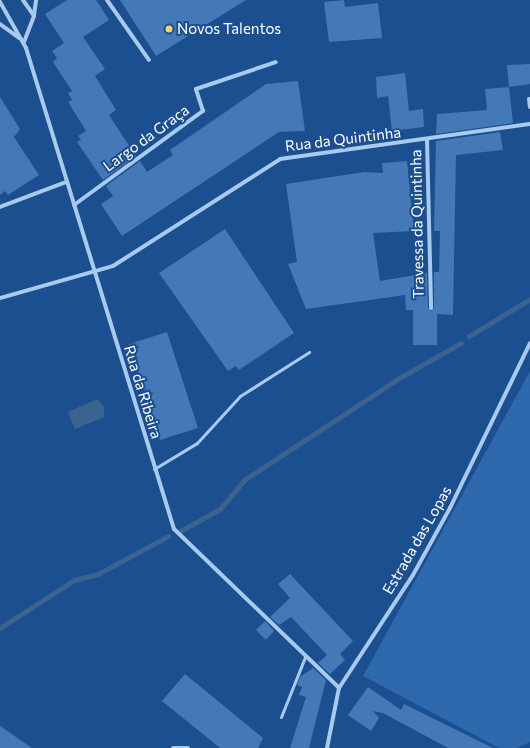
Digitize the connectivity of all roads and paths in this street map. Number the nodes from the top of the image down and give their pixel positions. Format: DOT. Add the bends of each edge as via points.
graph roads {
  1 [pos="23,0"];
  2 [pos="36,0"];
  3 [pos="107,0"];
  4 [pos="0,2"];
  5 [pos="34,16"];
  6 [pos="0,24"];
  7 [pos="24,42"];
  8 [pos="149,60"];
  9 [pos="276,62"];
  10 [pos="529,99"];
  11 [pos="530,107"];
  12 [pos="530,124"];
  13 [pos="427,140"];
  14 [pos="66,182"];
  15 [pos="74,205"];
  16 [pos="0,207"];
  17 [pos="93,270"];
  18 [pos="0,298"];
  19 [pos="431,308"];
  20 [pos="530,343"];
  21 [pos="309,352"];
  22 [pos="154,469"];
  23 [pos="305,657"];
  24 [pos="339,688"];
  25 [pos="281,717"];
  26 [pos="173,748"];
  27 [pos="188,748"];
  28 [pos="327,748"];
  1 -- 5 [label="street"];
  2 -- 5 [label="street"];
  3 -- 8 [label="street"];
  4 -- 7 [label="street, Rua da Ribeira" via="4,14"];
  5 -- 7 [label="street"];
  6 -- 7 [label="street"];
  7 -- 14 [label="street, Rua da Ribeira"];
  9 -- 15 [label="street, Largo da Graça" via="196,89 203,111"];
  10 -- 11 [label="street"];
  12 -- 13 [label="street, Rua da Quintinha"];
  13 -- 17 [label="street, Rua da Quintinha" via="280,159 113,266"];
  13 -- 19 [label="street, Travessa da Quintinha"];
  14 -- 15 [label="street, Rua da Ribeira"];
  14 -- 16 [label="street"];
  15 -- 17 [label="street, Rua da Ribeira"];
  17 -- 18 [label="street, Rua da Quintinha"];
  17 -- 22 [label="street, Rua da Ribeira"];
  20 -- 24 [label="street, Estrada das Lopas" via="450,508 413,575"];
  21 -- 22 [label="lane" via="240,396 197,443"];
  22 -- 23 [label="street, Rua da Ribeira" via="174,530"];
  23 -- 24 [label="street, Rua da Ribeira"];
  23 -- 25 [label="lane"];
  24 -- 28 [label="street, Estrada das Lopas"];
  26 -- 27 [label="street"];
}
